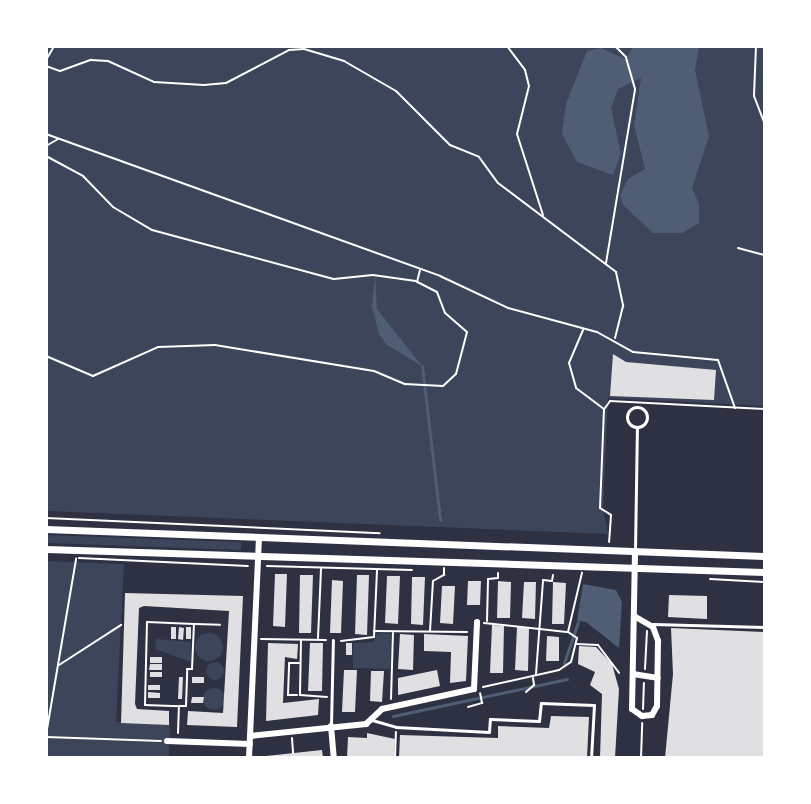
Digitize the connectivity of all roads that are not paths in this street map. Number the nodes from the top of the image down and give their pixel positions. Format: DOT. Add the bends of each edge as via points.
graph roads {
  1 [pos="637,427"];
  2 [pos="46,529"];
  3 [pos="259,538"];
  4 [pos="46,549"];
  5 [pos="635,551"];
  6 [pos="765,556"];
  7 [pos="258,562"];
  8 [pos="635,567"];
  9 [pos="765,572"];
  10 [pos="634,616"];
  11 [pos="477,622"];
  12 [pos="650,624"];
  13 [pos="765,627"];
  14 [pos="333,640"];
  15 [pos="633,674"];
  16 [pos="658,678"];
  17 [pos="372,720"];
  18 [pos="539,721"];
  19 [pos="331,726"];
  20 [pos="539,728"];
  21 [pos="439,730"];
  22 [pos="489,732"];
  23 [pos="439,736"];
  24 [pos="489,738"];
  25 [pos="250,740"];
  26 [pos="167,741"];
  27 [pos="249,758"];
  28 [pos="334,758"];
  29 [pos="591,758"];
  1 -- 1 [label="lane" via="646,417 637,404 627,417"];
  1 -- 5 [label="lane"];
  2 -- 3 [label="street"];
  3 -- 5 [label="street"];
  3 -- 7 [label="street"];
  4 -- 7 [label="street"];
  5 -- 6 [label="street"];
  5 -- 8 [label="street"];
  7 -- 8 [label="street"];
  7 -- 25 [label="street"];
  8 -- 9 [label="street"];
  8 -- 10 [label="street"];
  10 -- 12 [label="street"];
  10 -- 15 [label="street"];
  11 -- 17 [label="street" via="477,691 390,708"];
  12 -- 13 [label="lane"];
  12 -- 16 [label="street" via="658,641"];
  14 -- 19 [label="lane"];
  15 -- 16 [label="street"];
  15 -- 16 [label="street" via="632,709 642,716 652,715 657,706"];
  17 -- 19 [label="street"];
  17 -- 21 [label="lane"];
  18 -- 20 [label="lane"];
  18 -- 22 [label="lane" via="490,719"];
  18 -- 29 [label="lane" via="541,703 594,705"];
  19 -- 25 [label="street"];
  19 -- 28 [label="street"];
  21 -- 22 [label="lane"];
  21 -- 23 [label="lane"];
  22 -- 24 [label="lane"];
  25 -- 26 [label="street"];
  25 -- 27 [label="street"];
}
